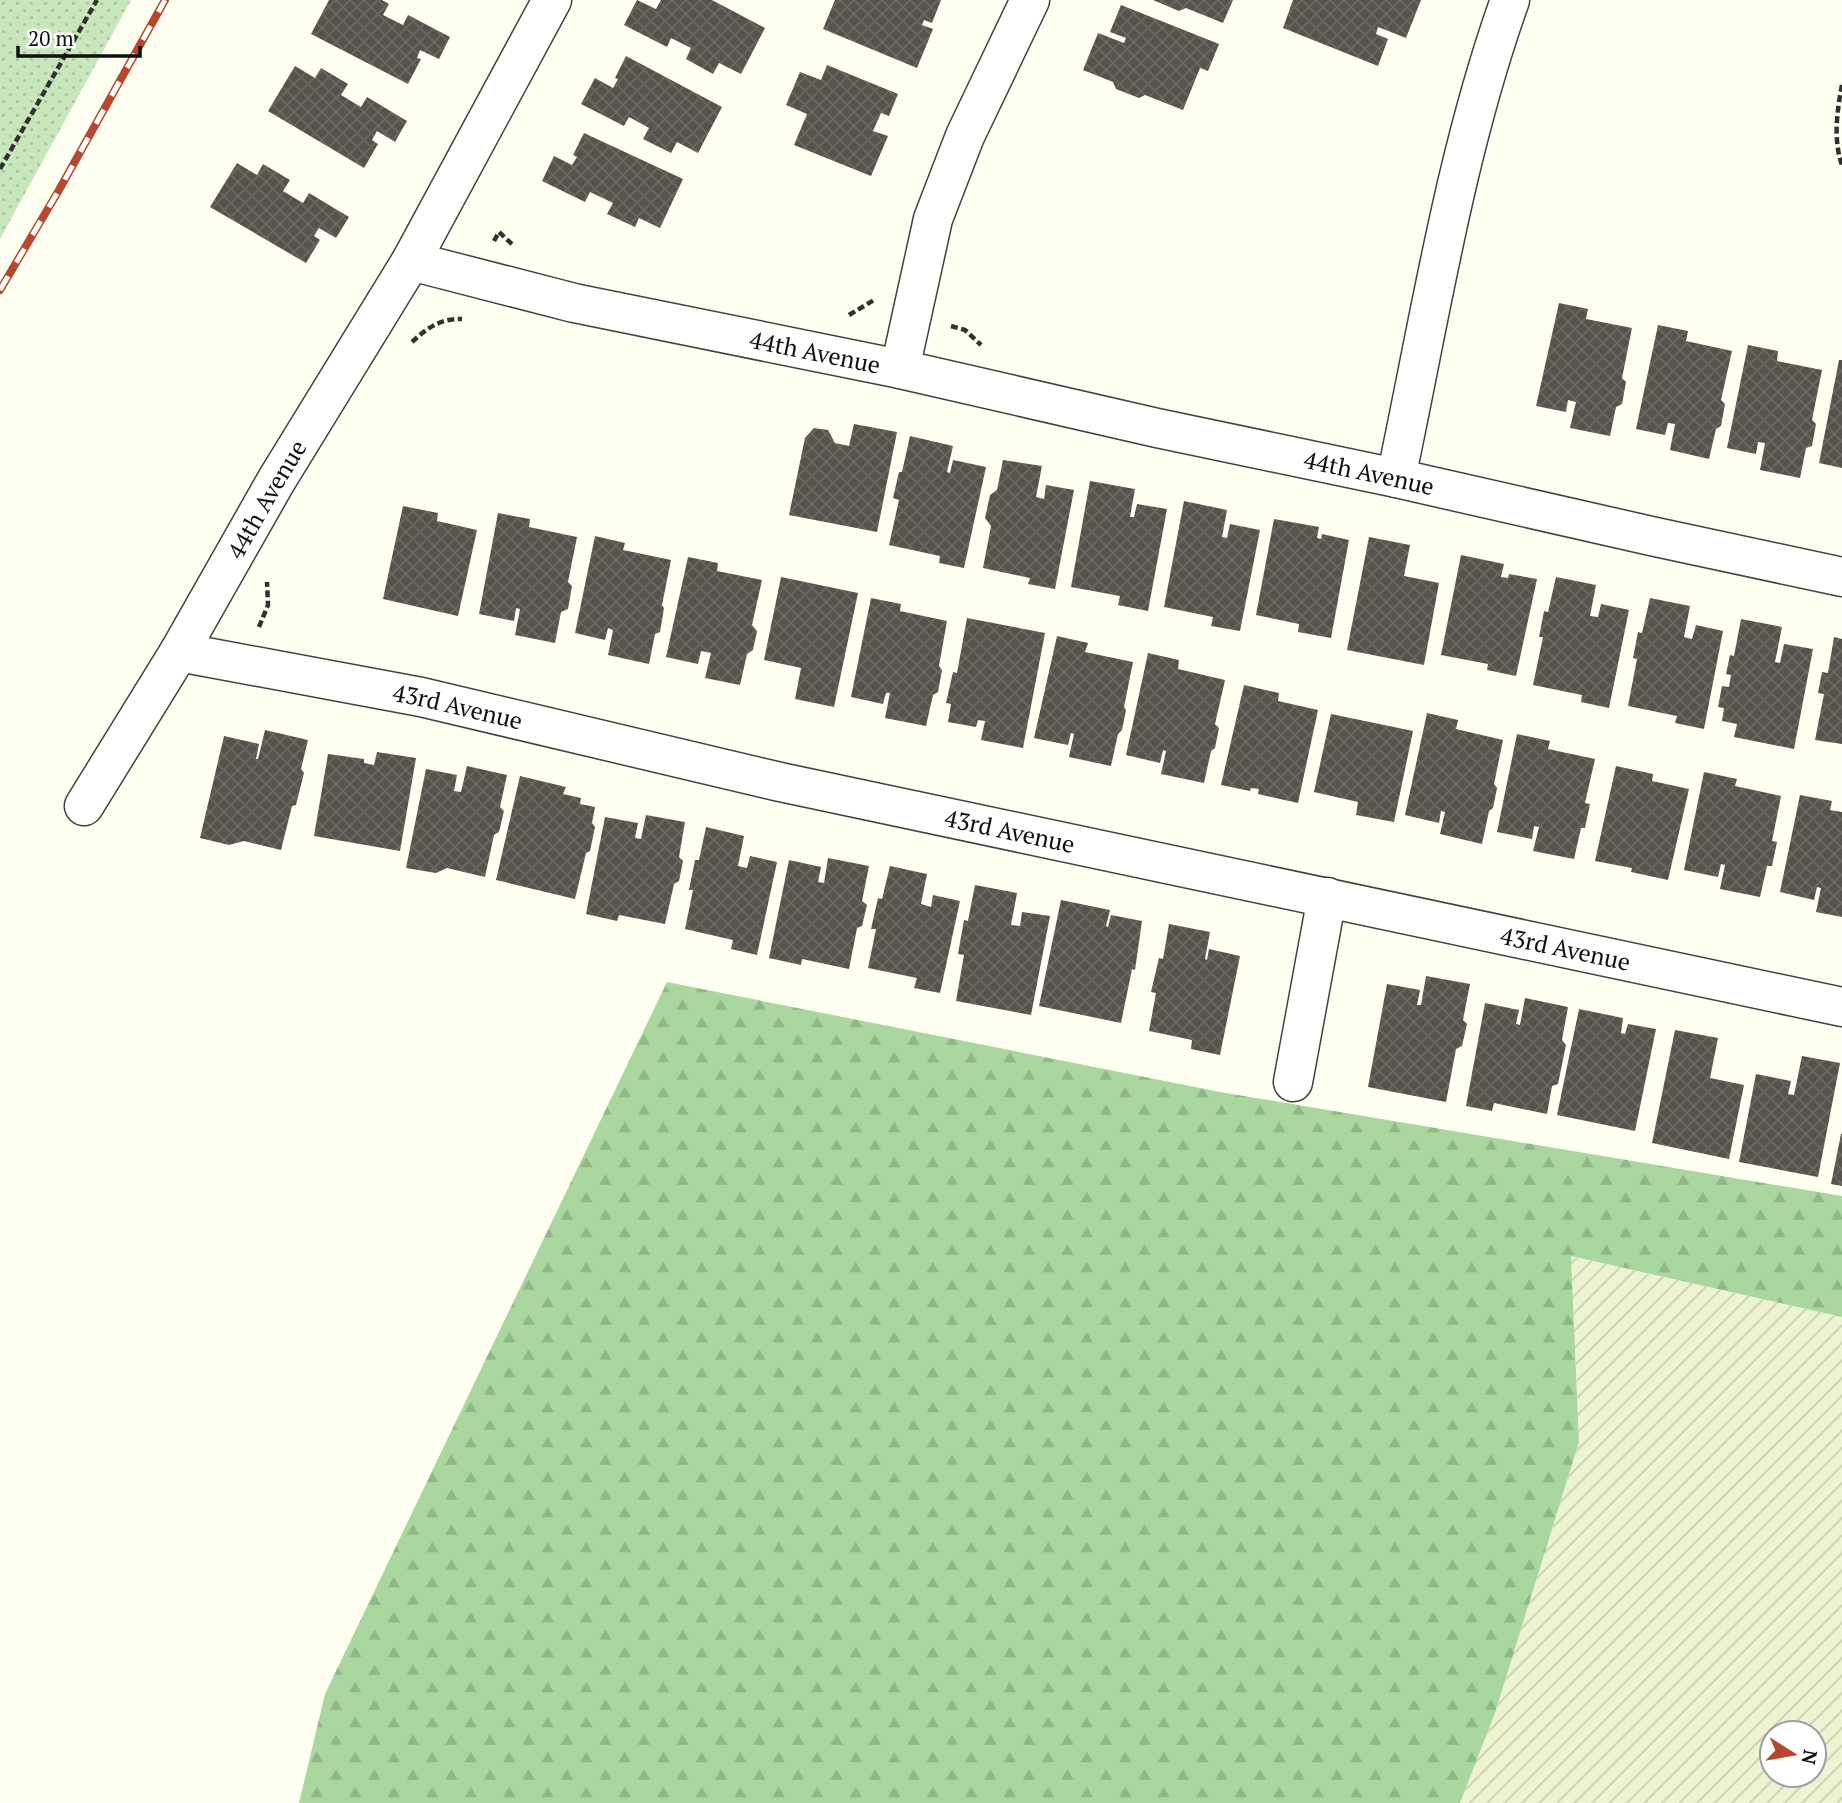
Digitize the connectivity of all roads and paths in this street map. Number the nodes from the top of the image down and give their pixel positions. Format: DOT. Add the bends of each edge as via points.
graph roads {
  1 [pos="97,0"];
  2 [pos="552,0"];
  3 [pos="1030,0"];
  4 [pos="1510,0"];
  5 [pos="1842,85"];
  6 [pos="1842,166"];
  7 [pos="0,169"];
  8 [pos="516,247"];
  9 [pos="411,261"];
  10 [pos="477,278"];
  11 [pos="879,289"];
  12 [pos="841,315"];
  13 [pos="410,344"];
  14 [pos="900,369"];
  15 [pos="1396,478"];
  16 [pos="269,573"];
  17 [pos="1842,577"];
  18 [pos="179,652"];
  19 [pos="242,664"];
  20 [pos="84,806"];
  21 [pos="1327,897"];
  22 [pos="1842,1007"];
  23 [pos="1293,1082"];
  1 -- 7 [label="path"];
  2 -- 9 [label="street"];
  3 -- 14 [label="street" via="965,136 933,219"];
  4 -- 15 [label="street" via="1461,168"];
  5 -- 6 [label="path" via="1838,106"];
  8 -- 10 [label="path" via="499,232"];
  9 -- 10 [label="street, 44th Avenue"];
  9 -- 18 [label="street, 44th Avenue" via="276,481"];
  10 -- 13 [label="path" via="465,319 452,318 428,327"];
  10 -- 14 [label="street, 44th Avenue" via="574,303"];
  11 -- 12 [label="path" via="874,300 851,315"];
  14 -- 15 [label="street, 44th Avenue"];
  15 -- 17 [label="street, 44th Avenue"];
  16 -- 19 [label="path" via="268,606"];
  18 -- 19 [label="street, 43rd Avenue"];
  18 -- 20 [label="street, 44th Avenue"];
  19 -- 21 [label="street, 43rd Avenue" via="421,697 780,782"];
  21 -- 22 [label="street, 43rd Avenue"];
  21 -- 23 [label="street"];
}
